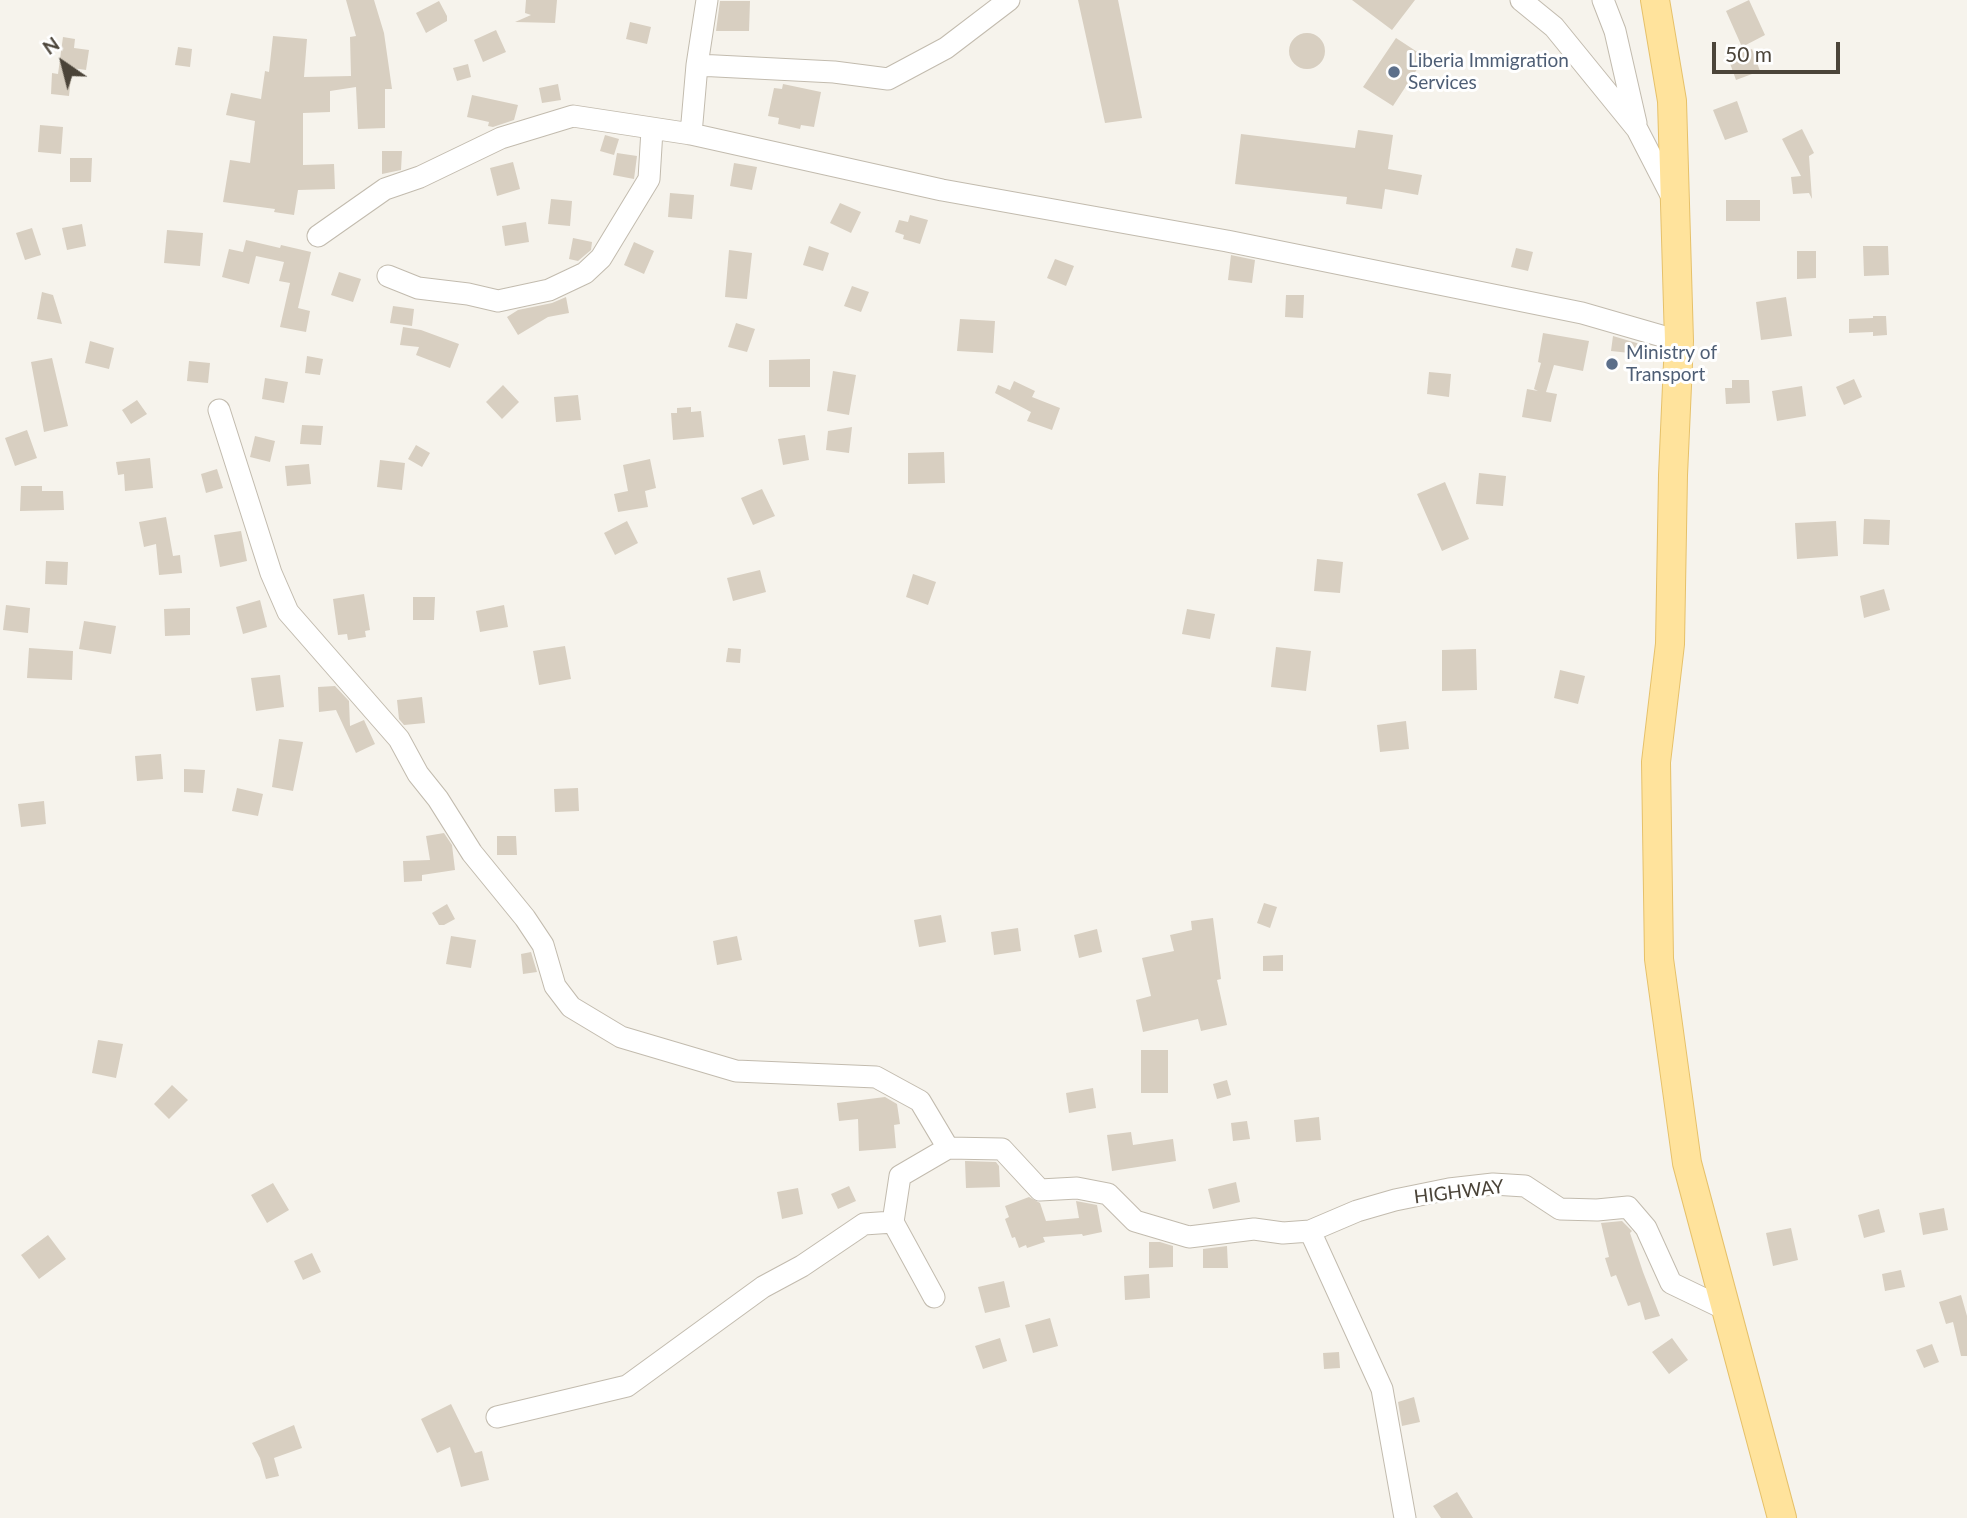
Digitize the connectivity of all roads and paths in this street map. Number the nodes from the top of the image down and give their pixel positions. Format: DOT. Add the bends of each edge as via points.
graph roads {
  1 [pos="707,0"];
  2 [pos="1009,0"];
  3 [pos="1521,0"];
  4 [pos="1603,0"];
  5 [pos="1655,0"];
  6 [pos="697,65"];
  7 [pos="1637,129"];
  8 [pos="652,130"];
  9 [pos="691,134"];
  10 [pos="1676,205"];
  11 [pos="318,236"];
  12 [pos="388,276"];
  13 [pos="1679,341"];
  14 [pos="219,410"];
  15 [pos="948,1148"];
  16 [pos="893,1222"];
  17 [pos="1310,1231"];
  18 [pos="934,1297"];
  19 [pos="1725,1309"];
  20 [pos="497,1417"];
  21 [pos="1405,1518"];
  22 [pos="1782,1518"];
  1 -- 6 [label="street"];
  2 -- 6 [label="street" via="946,48 888,79"];
  3 -- 7 [label="street" via="1555,27"];
  4 -- 7 [label="street" via="1615,31"];
  5 -- 10 [label="main road" via="1672,101"];
  6 -- 9 [label="street"];
  7 -- 10 [label="street"];
  8 -- 9 [label="street"];
  8 -- 11 [label="street" via="573,116 501,138 385,188"];
  8 -- 12 [label="street" via="649,179 601,258 585,273 549,290 498,301 418,288"];
  9 -- 13 [label="street" via="942,190 1227,241 1582,313"];
  10 -- 13 [label="main road"];
  13 -- 19 [label="main road" via="1670,644 1656,762 1659,959 1687,1163"];
  14 -- 15 [label="street" via="288,612 399,738 472,853 543,945 555,986 571,1007 621,1037 736,1071 876,1077 920,1101"];
  15 -- 16 [label="street" via="900,1176"];
  15 -- 17 [label="street" via="1002,1149 1040,1190 1077,1188 1108,1194 1135,1221 1189,1237 1254,1228"];
  16 -- 18 [label="street"];
  16 -- 20 [label="street" via="864,1224 763,1287 627,1386"];
  17 -- 19 [label="street, HIGHWAY" via="1395,1200 1493,1184 1525,1186 1560,1209 1628,1207 1646,1228 1671,1283"];
  17 -- 21 [label="street" via="1382,1389"];
  19 -- 22 [label="main road"];
}
